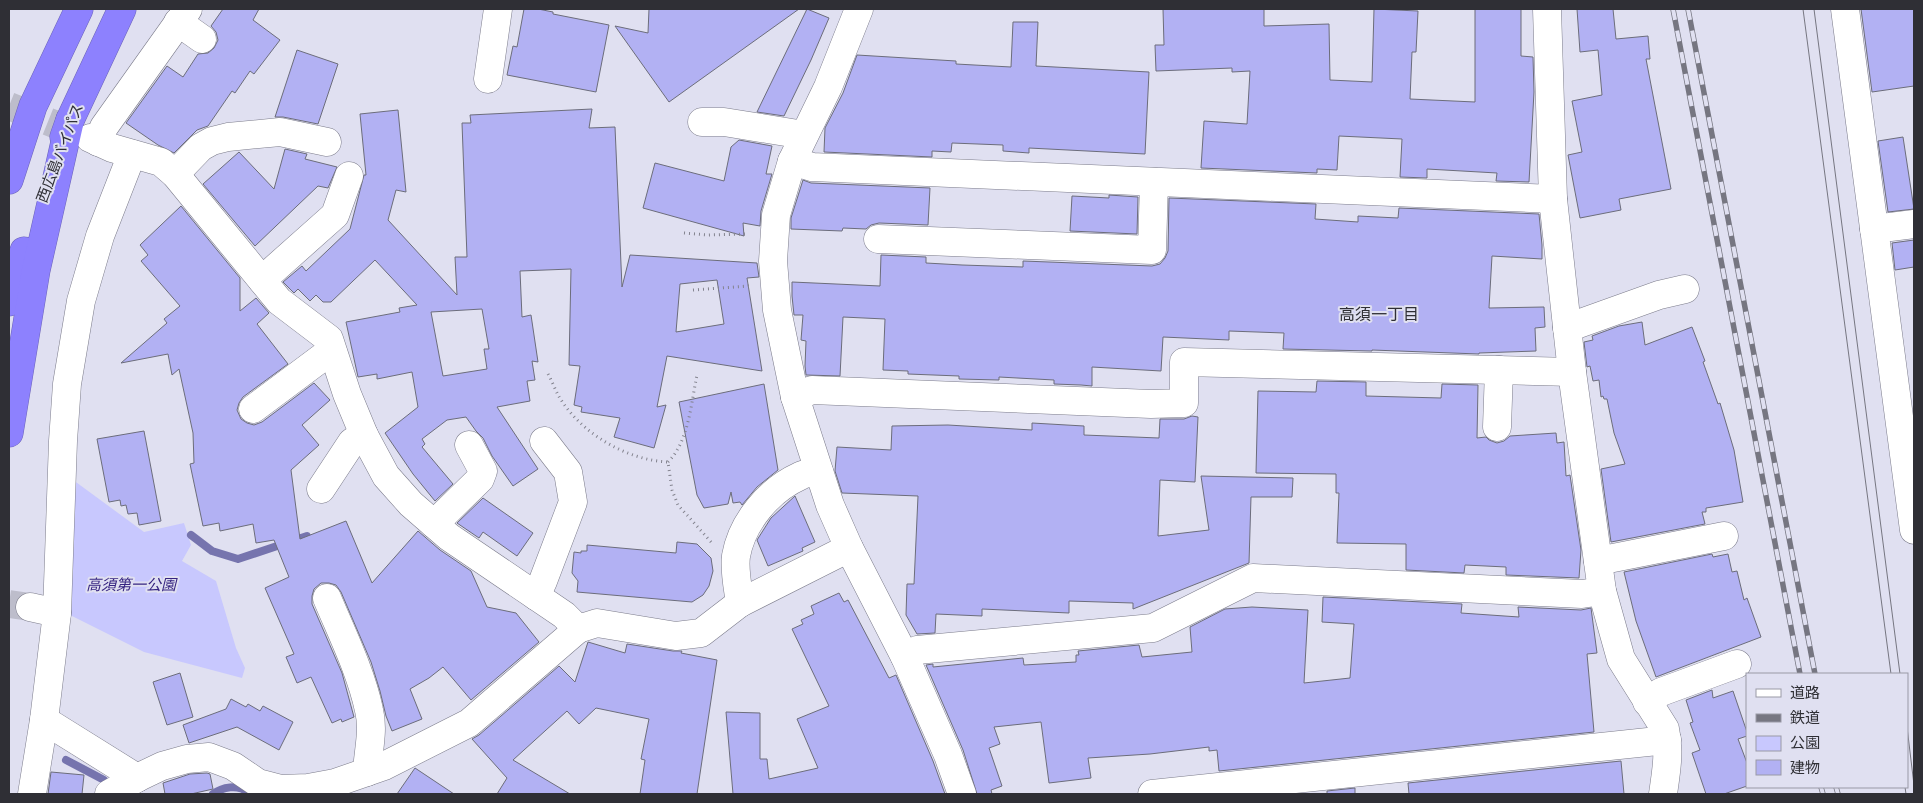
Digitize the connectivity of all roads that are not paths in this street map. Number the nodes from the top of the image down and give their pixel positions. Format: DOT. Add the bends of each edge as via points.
graph roads {
  1 [pos="79,9"];
  2 [pos="122,9"];
  3 [pos="498,9"];
  4 [pos="859,9"];
  5 [pos="1547,9"];
  6 [pos="1845,9"];
  7 [pos="183,15"];
  8 [pos="202,39"];
  9 [pos="488,79"];
  10 [pos="34,106"];
  11 [pos="70,120"];
  12 [pos="702,122"];
  13 [pos="804,135"];
  14 [pos="9,136"];
  15 [pos="328,142"];
  16 [pos="132,154"];
  17 [pos="792,161"];
  18 [pos="175,174"];
  19 [pos="350,176"];
  20 [pos="9,180"];
  21 [pos="1154,182"];
  22 [pos="1553,199"];
  23 [pos="1914,224"];
  24 [pos="1874,230"];
  25 [pos="878,239"];
  26 [pos="262,280"];
  27 [pos="1685,288"];
  28 [pos="9,302"];
  29 [pos="1567,328"];
  30 [pos="333,353"];
  31 [pos="1499,370"];
  32 [pos="1572,372"];
  33 [pos="795,397"];
  34 [pos="254,409"];
  35 [pos="1497,427"];
  36 [pos="9,433"];
  37 [pos="364,436"];
  38 [pos="544,441"];
  39 [pos="469,445"];
  40 [pos="819,472"];
  41 [pos="320,489"];
  42 [pos="434,524"];
  43 [pos="1914,530"];
  44 [pos="1724,536"];
  45 [pos="849,548"];
  46 [pos="1598,561"];
  47 [pos="1602,590"];
  48 [pos="536,596"];
  49 [pos="327,598"];
  50 [pos="740,603"];
  51 [pos="30,607"];
  52 [pos="57,612"];
  53 [pos="578,629"];
  54 [pos="905,657"];
  55 [pos="1737,664"];
  56 [pos="1647,702"];
  57 [pos="44,720"];
  58 [pos="1667,740"];
  59 [pos="367,772"];
  60 [pos="137,778"];
  61 [pos="258,788"];
  62 [pos="329,789"];
  63 [pos="32,794"];
  64 [pos="108,794"];
  65 [pos="962,794"];
  66 [pos="1152,794"];
  67 [pos="1664,794"];
  1 -- 10 [label="highway"];
  2 -- 11 [label="highway, 西広島バイパス"];
  3 -- 9 [label="street"];
  4 -- 13 [label="street"];
  5 -- 22 [label="street"];
  6 -- 24 [label="street"];
  7 -- 8 [label="street"];
  7 -- 16 [label="street" via="94,140"];
  10 -- 14 [label="highway"];
  10 -- 20 [label="highway"];
  11 -- 28 [label="highway, 西広島バイパス"];
  11 -- 36 [label="highway" via="36,270"];
  12 -- 13 [label="street" via="724,122"];
  13 -- 17 [label="street"];
  15 -- 18 [label="street" via="280,132 228,137 201,147"];
  16 -- 18 [label="street" via="161,162"];
  16 -- 52 [label="street" via="100,236 81,302 67,384"];
  17 -- 21 [label="street" via="812,166"];
  17 -- 33 [label="street" via="776,215 773,261 784,350"];
  18 -- 26 [label="street"];
  19 -- 26 [label="street" via="335,215"];
  21 -- 22 [label="street"];
  21 -- 25 [label="street" via="1152,250"];
  22 -- 29 [label="street"];
  23 -- 24 [label="street"];
  24 -- 43 [label="street"];
  26 -- 30 [label="street" via="279,301 329,339"];
  27 -- 29 [label="street"];
  29 -- 32 [label="street"];
  30 -- 34 [label="street" via="324,356"];
  30 -- 37 [label="street"];
  31 -- 32 [label="street"];
  31 -- 33 [label="street" via="1184,362 1184,403 812,390"];
  31 -- 35 [label="street"];
  32 -- 46 [label="street"];
  33 -- 40 [label="street"];
  37 -- 41 [label="street" via="352,442"];
  37 -- 42 [label="street" via="386,476"];
  38 -- 48 [label="street" via="568,472 573,502"];
  39 -- 42 [label="street" via="483,471 480,479"];
  40 -- 45 [label="street"];
  40 -- 50 [label="street" via="801,475 770,495 753,516 736,557"];
  42 -- 48 [label="street"];
  44 -- 46 [label="street"];
  45 -- 50 [label="street"];
  45 -- 54 [label="street"];
  46 -- 47 [label="street"];
  47 -- 54 [label="street" via="1582,594 1253,578 1153,628 917,650"];
  47 -- 56 [label="street" via="1621,659"];
  48 -- 53 [label="street"];
  49 -- 59 [label="street" via="370,711 372,740"];
  50 -- 53 [label="street" via="701,634 676,636 597,623"];
  51 -- 52 [label="street"];
  52 -- 57 [label="street"];
  53 -- 59 [label="street" via="469,723"];
  54 -- 65 [label="street"];
  55 -- 56 [label="street" via="1662,692"];
  56 -- 58 [label="street" via="1665,729"];
  57 -- 60 [label="street"];
  57 -- 63 [label="street"];
  58 -- 66 [label="street"];
  58 -- 67 [label="street"];
  59 -- 62 [label="street"];
  60 -- 61 [label="street" via="162,766 209,757 232,766"];
  60 -- 64 [label="street"];
  61 -- 62 [label="street"];
}
